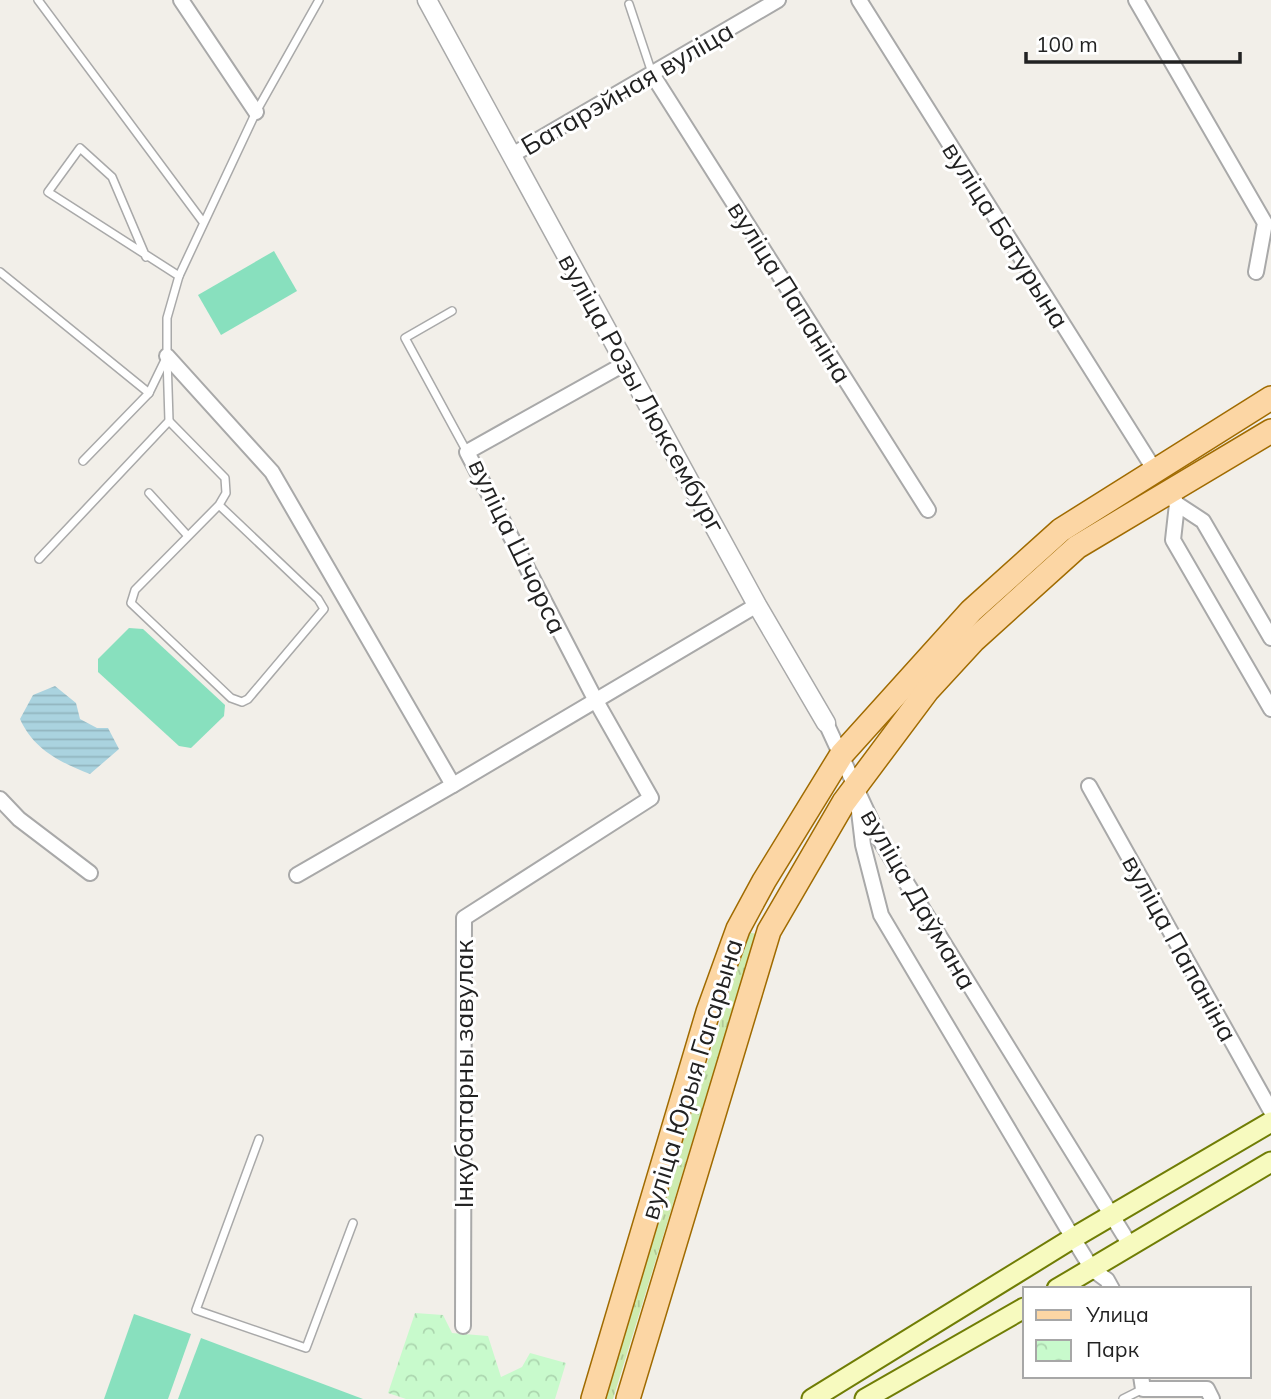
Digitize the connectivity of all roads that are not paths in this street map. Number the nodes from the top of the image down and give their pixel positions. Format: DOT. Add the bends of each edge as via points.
graph roads {
  1 [pos="38,0"];
  2 [pos="181,0"];
  3 [pos="319,0"];
  4 [pos="427,0"];
  5 [pos="778,0"];
  6 [pos="859,0"];
  7 [pos="1136,0"];
  8 [pos="629,4"];
  9 [pos="652,74"];
  10 [pos="256,112"];
  11 [pos="512,155"];
  12 [pos="203,222"];
  13 [pos="146,257"];
  14 [pos="0,272"];
  15 [pos="1256,272"];
  16 [pos="179,276"];
  17 [pos="452,311"];
  18 [pos="167,356"];
  19 [pos="626,363"];
  20 [pos="149,393"];
  21 [pos="1271,398"];
  22 [pos="169,421"];
  23 [pos="1271,431"];
  24 [pos="467,452"];
  25 [pos="83,461"];
  26 [pos="1154,469"];
  27 [pos="149,493"];
  28 [pos="1173,498"];
  29 [pos="219,505"];
  30 [pos="928,510"];
  31 [pos="187,535"];
  32 [pos="39,559"];
  33 [pos="757,605"];
  34 [pos="1271,638"];
  35 [pos="596,701"];
  36 [pos="1271,709"];
  37 [pos="826,723"];
  38 [pos="842,754"];
  39 [pos="453,785"];
  40 [pos="1089,786"];
  41 [pos="856,787"];
  42 [pos="651,798"];
  43 [pos="0,799"];
  44 [pos="90,873"];
  45 [pos="296,875"];
  46 [pos="1271,1111"];
  47 [pos="1271,1122"];
  48 [pos="259,1139"];
  49 [pos="1271,1162"];
  50 [pos="1112,1217"];
  51 [pos="353,1223"];
  52 [pos="1073,1238"];
  53 [pos="1130,1245"];
  54 [pos="1092,1269"];
  55 [pos="1060,1287"];
  56 [pos="1111,1287"];
  57 [pos="1023,1309"];
  58 [pos="463,1326"];
  59 [pos="1142,1383"];
  60 [pos="593,1399"];
  61 [pos="628,1399"];
  62 [pos="812,1399"];
  63 [pos="866,1399"];
  64 [pos="1122,1399"];
  65 [pos="1212,1399"];
  1 -- 12 [label="lane"];
  2 -- 10 [label="street"];
  3 -- 10 [label="lane"];
  4 -- 11 [label="street, вуліца Розы Люксембург"];
  5 -- 9 [label="street, Батарэйная вуліца"];
  6 -- 26 [label="street, вуліца Батурына"];
  7 -- 15 [label="street" via="1265,223"];
  8 -- 9 [label="lane"];
  9 -- 11 [label="street, Батарэйная вуліца"];
  9 -- 30 [label="street, вуліца Папаніна"];
  10 -- 12 [label="lane"];
  11 -- 19 [label="street, вуліца Розы Люксембург"];
  12 -- 16 [label="lane"];
  13 -- 13 [label="lane" via="48,192 80,148 112,177"];
  13 -- 16 [label="lane"];
  14 -- 20 [label="lane"];
  16 -- 18 [label="lane" via="167,318"];
  17 -- 24 [label="lane" via="405,338"];
  18 -- 20 [label="lane"];
  18 -- 22 [label="lane"];
  18 -- 39 [label="street" via="272,472"];
  19 -- 24 [label="street, вуліца Шчорса"];
  19 -- 33 [label="street, вуліца Розы Люксембург"];
  20 -- 25 [label="lane"];
  21 -- 26 [label="main road, вуліца Юрыя Гагарына"];
  22 -- 29 [label="lane" via="225,478 226,493"];
  22 -- 32 [label="lane"];
  23 -- 28 [label="main road, вуліца Юрыя Гагарына"];
  24 -- 35 [label="street, вуліца Шчорса"];
  26 -- 38 [label="main road, вуліца Юрыя Гагарына" via="1061,530 971,611"];
  27 -- 31 [label="lane"];
  28 -- 34 [label="street" via="1203,520"];
  28 -- 36 [label="street" via="1173,540"];
  28 -- 41 [label="main road, вуліца Юрыя Гагарына" via="1077,547 974,640 927,691"];
  29 -- 31 [label="lane"];
  29 -- 31 [label="lane" via="324,609 242,702 231,698 131,603 135,590"];
  33 -- 35 [label="street"];
  33 -- 37 [label="street, вуліца Розы Люксембург"];
  35 -- 39 [label="street"];
  35 -- 42 [label="street, вуліца Шчорса"];
  37 -- 38 [label="street, вуліца Розы Люксембург"];
  38 -- 41 [label="street, вуліца Розы Люксембург"];
  38 -- 60 [label="main road, вуліца Юрыя Гагарына" via="738,929 708,1012"];
  39 -- 45 [label="street"];
  40 -- 46 [label="street, вуліца Папаніна"];
  41 -- 50 [label="street, вуліца Даўмана" via="880,840"];
  41 -- 52 [label="street, вуліца Даўмана" via="863,845 881,915"];
  41 -- 61 [label="main road, вуліца Юрыя Гагарына" via="769,931"];
  42 -- 58 [label="street, Інкубатарны завулак" via="464,918"];
  43 -- 44 [label="street"];
  47 -- 50 [label="main road"];
  48 -- 51 [label="lane" via="196,1310 306,1348"];
  49 -- 53 [label="main road"];
  50 -- 52 [label="main road"];
  50 -- 53 [label="street, вуліца Даўмана"];
  52 -- 54 [label="street, вуліца Даўмана"];
  52 -- 62 [label="main road"];
  53 -- 54 [label="main road"];
  54 -- 55 [label="main road"];
  54 -- 56 [label="street, вуліца Даўмана"];
  57 -- 63 [label="main road"];
  59 -- 64 [label="lane"];
  59 -- 65 [label="street" via="1207,1389"];
}
